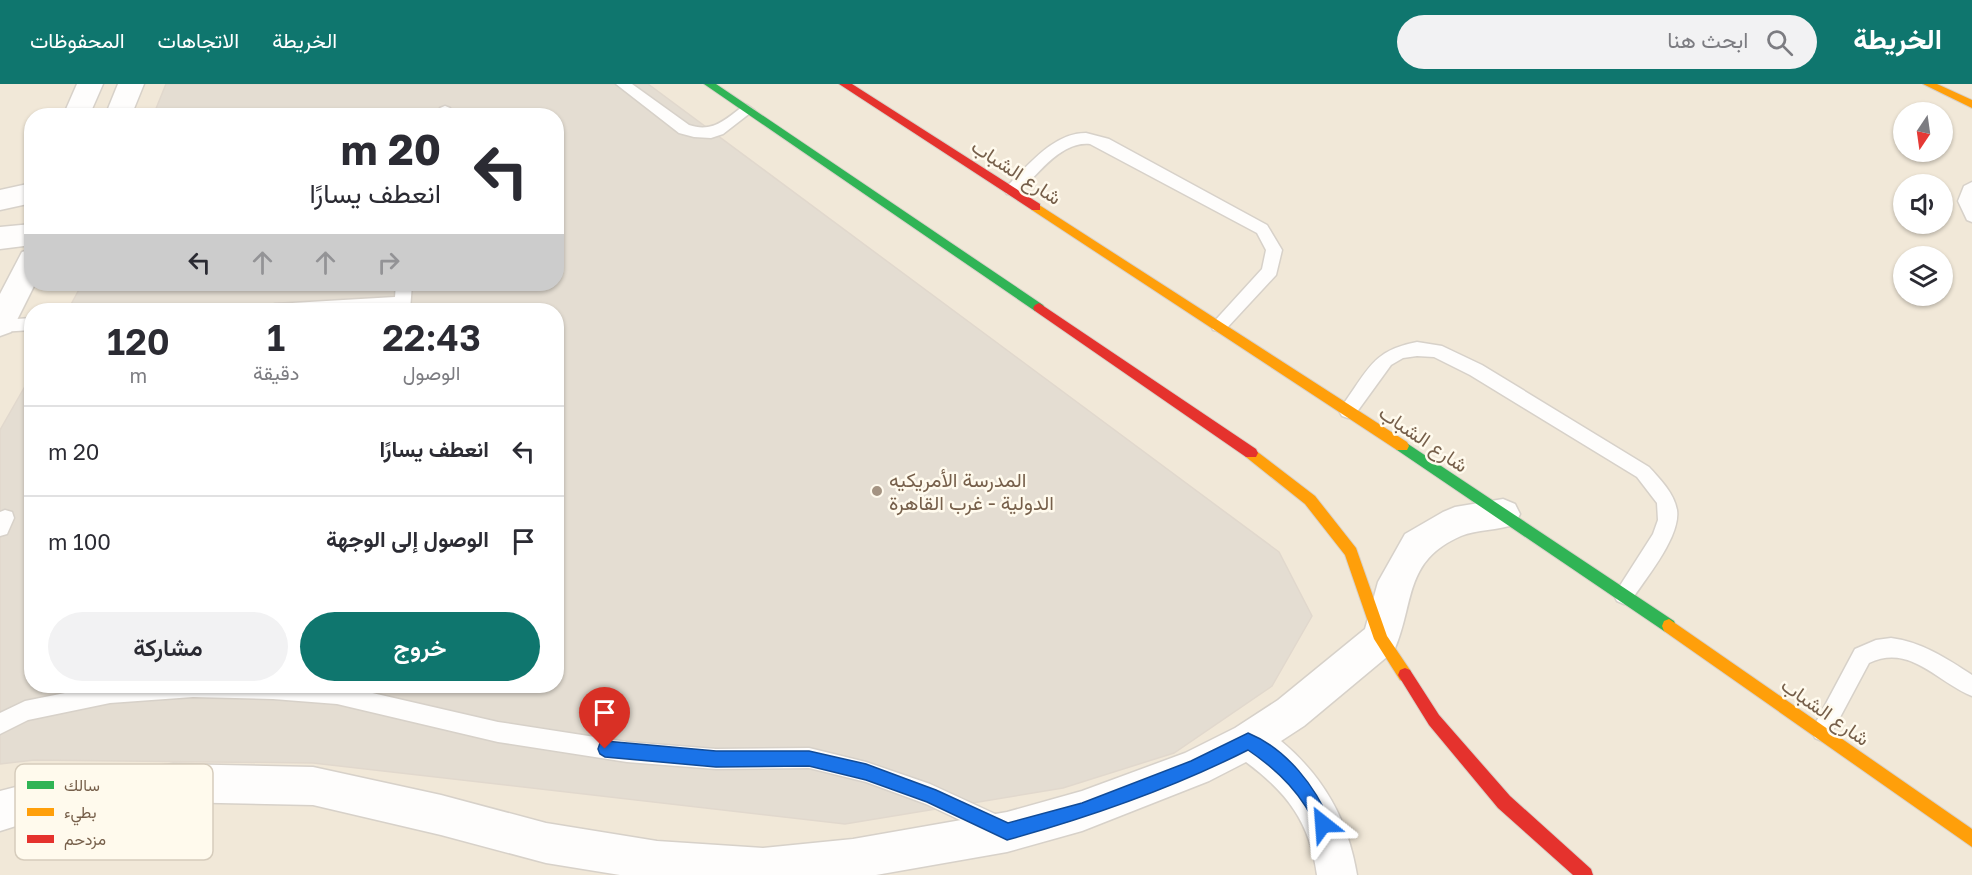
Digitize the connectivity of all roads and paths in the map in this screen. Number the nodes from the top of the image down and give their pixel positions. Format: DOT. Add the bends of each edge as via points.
graph roads {
  1 [pos="90,84"];
  2 [pos="131,84"];
  3 [pos="623,84"];
  4 [pos="709,84"];
  5 [pos="844,84"];
  6 [pos="1928,84"];
  7 [pos="1972,104"];
  8 [pos="80,108"];
  9 [pos="121,108"];
  10 [pos="747,110"];
  11 [pos="1972,187"];
  12 [pos="1012,190"];
  13 [pos="1972,216"];
  14 [pos="21,242"];
  15 [pos="24,324"];
  16 [pos="0,325"];
  17 [pos="1219,325"];
  18 [pos="1348,411"];
  19 [pos="1503,514"];
  20 [pos="1624,596"];
  21 [pos="1381,639"];
  22 [pos="1972,686"];
  23 [pos="111,693"];
  24 [pos="324,693"];
  25 [pos="0,724"];
  26 [pos="1822,731"];
  27 [pos="1248,741"];
  28 [pos="213,784"];
  29 [pos="15,807"];
  30 [pos="0,811"];
  31 [pos="1007,832"];
  32 [pos="1972,839"];
  33 [pos="1337,875"];
  34 [pos="1585,875"];
  1 -- 8 [label="street"];
  2 -- 9 [label="street"];
  3 -- 10 [label="lane" via="695,133 718,132"];
  4 -- 10 [label="street"];
  5 -- 12 [label="street, شارع الشباب"];
  6 -- 7 [label="street"];
  10 -- 21 [label="street" via="1265,462 1310,501 1351,552"];
  11 -- 13 [label="lane" via="1966,198"];
  12 -- 17 [label="street, شارع الشباب"];
  12 -- 17 [label="lane" via="1062,145 1089,138 1104,142 1262,229 1274,250 1270,271"];
  14 -- 16 [label="street"];
  15 -- 16 [label="lane"];
  17 -- 18 [label="street, شارع الشباب"];
  18 -- 19 [label="street, شارع الشباب"];
  18 -- 20 [label="lane" via="1385,360 1417,349 1436,351 1469,366 1643,472 1664,500 1666,530"];
  19 -- 20 [label="street, شارع الشباب"];
  19 -- 21 [label="street" via="1455,522 1417,545 1395,582"];
  20 -- 26 [label="street, شارع الشباب"];
  21 -- 27 [label="street" via="1291,712"];
  21 -- 34 [label="street" via="1434,720 1504,802"];
  22 -- 26 [label="lane" via="1931,659 1909,650 1887,647 1870,651 1862,656"];
  23 -- 25 [label="lane" via="25,711"];
  24 -- 31 [label="lane" via="498,732 627,752 716,759 809,758 866,772 930,795"];
  26 -- 32 [label="street, شارع الشباب"];
  27 -- 31 [label="street" via="1196,768 1082,811"];
  27 -- 33 [label="street" via="1275,759 1317,809 1330,840"];
  28 -- 31 [label="street" via="313,786 441,814 546,843 657,861 763,867 853,859"];
  29 -- 30 [label="street"];
}
